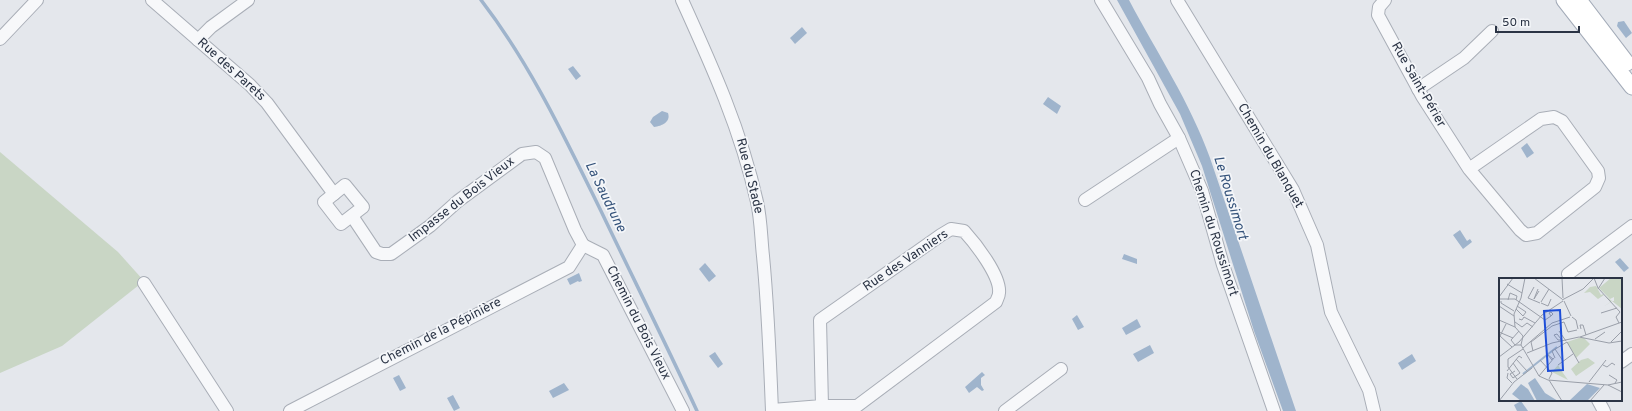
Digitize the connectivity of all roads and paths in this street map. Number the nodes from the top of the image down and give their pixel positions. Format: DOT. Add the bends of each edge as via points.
graph roads {
  1 [pos="36,0"];
  2 [pos="152,0"];
  3 [pos="248,0"];
  4 [pos="682,0"];
  5 [pos="1101,0"];
  6 [pos="1177,0"];
  7 [pos="1385,0"];
  8 [pos="1564,0"];
  9 [pos="1579,0"];
  10 [pos="1492,31"];
  11 [pos="0,38"];
  12 [pos="198,40"];
  13 [pos="1632,70"];
  14 [pos="1632,87"];
  15 [pos="1418,89"];
  16 [pos="1179,138"];
  17 [pos="1470,169"];
  18 [pos="331,190"];
  19 [pos="1086,200"];
  20 [pos="352,216"];
  21 [pos="1632,226"];
  22 [pos="583,245"];
  23 [pos="1568,274"];
  24 [pos="144,283"];
  25 [pos="1632,354"];
  26 [pos="1622,361"];
  27 [pos="1061,369"];
  28 [pos="1599,401"];
  29 [pos="822,406"];
  30 [pos="772,410"];
  31 [pos="228,411"];
  32 [pos="290,411"];
  33 [pos="683,411"];
  34 [pos="1005,411"];
  35 [pos="1274,411"];
  36 [pos="1374,411"];
  37 [pos="1604,411"];
  1 -- 11 [label="street"];
  2 -- 12 [label="street, Rue des Parets"];
  3 -- 12 [label="street" via="211,27"];
  4 -- 30 [label="street, Rue du Stade" via="734,121 758,203 768,314"];
  5 -- 16 [label="street, Chemin du Roussimort" via="1148,78"];
  6 -- 36 [label="street, Chemin du Blanquet" via="1293,190 1317,245 1331,312 1369,390"];
  7 -- 15 [label="street, Rue Saint-Périer" via="1379,7 1378,15"];
  8 -- 14 [label="main road"];
  9 -- 13 [label="main road"];
  10 -- 15 [label="street" via="1464,58"];
  12 -- 18 [label="street, Rue des Parets" via="267,103"];
  15 -- 17 [label="street, Rue Saint-Périer"];
  16 -- 19 [label="street"];
  16 -- 35 [label="street, Chemin du Roussimort" via="1202,191 1222,265"];
  17 -- 17 [label="street, Rue Saint-Périer" via="1541,119 1554,117 1562,121 1598,171 1599,178 1595,187 1537,233 1526,235"];
  18 -- 20 [label="street" via="324,202 341,224"];
  18 -- 20 [label="street" via="346,185 363,207"];
  20 -- 22 [label="street, Impasse du Bois Vieux" via="376,252 392,254 522,154 536,152 546,158"];
  21 -- 23 [label="street"];
  22 -- 32 [label="street, Chemin de la Pépinière" via="569,267"];
  22 -- 33 [label="street, Chemin du Bois Vieux" via="603,255"];
  24 -- 31 [label="street"];
  25 -- 26 [label="street"];
  27 -- 34 [label="street"];
  28 -- 37 [label="street"];
  29 -- 29 [label="street, Rue des Vanniers" via="820,320 941,235 951,230 964,231 975,242 994,274 1000,293 996,302 857,406"];
  29 -- 30 [label="street, Rue des Vanniers"];
}
